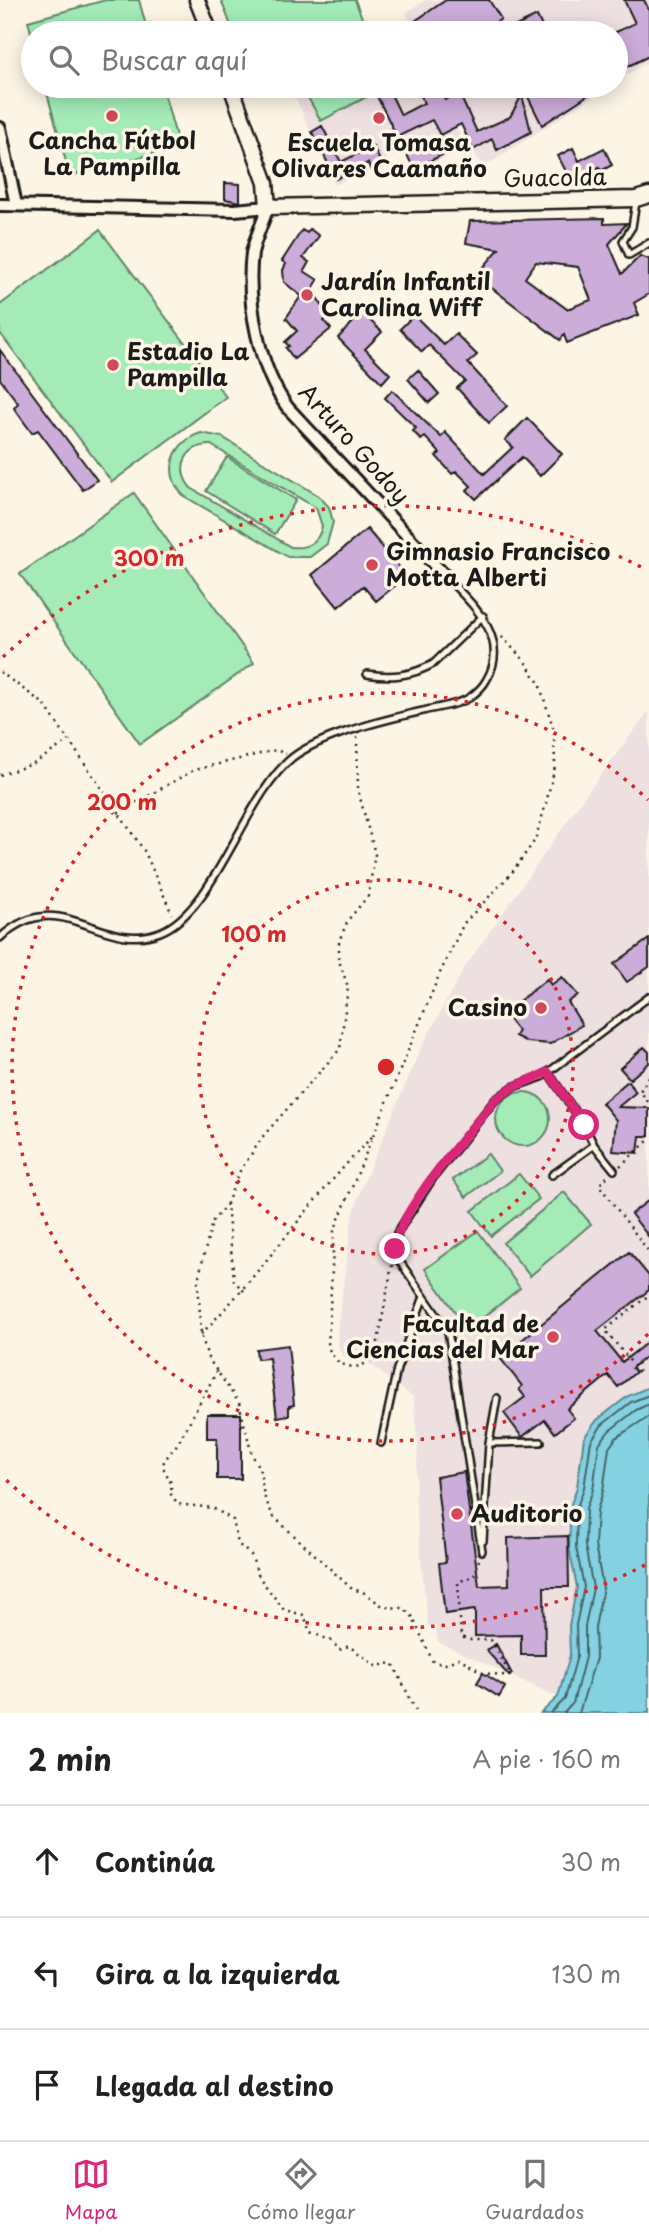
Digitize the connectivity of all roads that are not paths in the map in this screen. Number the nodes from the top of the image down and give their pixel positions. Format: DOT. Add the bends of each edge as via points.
graph roads {
  1 [pos="197,0"];
  2 [pos="205,21"];
  3 [pos="235,98"];
  4 [pos="0,128"];
  5 [pos="643,197"];
  6 [pos="0,205"];
  7 [pos="16,205"];
  8 [pos="268,207"];
  9 [pos="649,243"];
  10 [pos="444,576"];
  11 [pos="485,618"];
  12 [pos="367,674"];
  13 [pos="0,938"];
  14 [pos="649,997"];
  15 [pos="548,1072"];
  16 [pos="594,1145"];
  17 [pos="614,1170"];
  18 [pos="552,1175"];
  19 [pos="423,1299"];
  20 [pos="497,1398"];
  21 [pos="541,1442"];
  22 [pos="381,1443"];
  23 [pos="489,1443"];
  1 -- 2 [label="street"];
  3 -- 8 [label="street, Arturo Godoy" via="263,173"];
  4 -- 7 [label="street"];
  5 -- 8 [label="street, Guacolda"];
  5 -- 9 [label="lane" via="623,241 629,255"];
  6 -- 7 [label="street, Guacolda"];
  7 -- 8 [label="street, Guacolda"];
  8 -- 10 [label="street, Arturo Godoy" via="253,253 253,290 260,346 272,387"];
  10 -- 11 [label="lane"];
  11 -- 12 [label="lane" via="423,669 393,677"];
  11 -- 13 [label="lane" via="494,657 480,689 460,702 356,730 317,743 294,757 268,786 193,906 177,923 147,936 126,937 51,914 25,920"];
  14 -- 15 [label="lane"];
  15 -- 16 [label="lane"];
  15 -- 19 [label="lane" via="495,1100 400,1226 395,1249 398,1259"];
  16 -- 17 [label="lane"];
  16 -- 18 [label="lane"];
  19 -- 22 [label="lane" via="397,1369"];
  19 -- 23 [label="lane" via="442,1321 451,1344 482,1551"];
  20 -- 23 [label="lane"];
  21 -- 23 [label="lane"];
}
